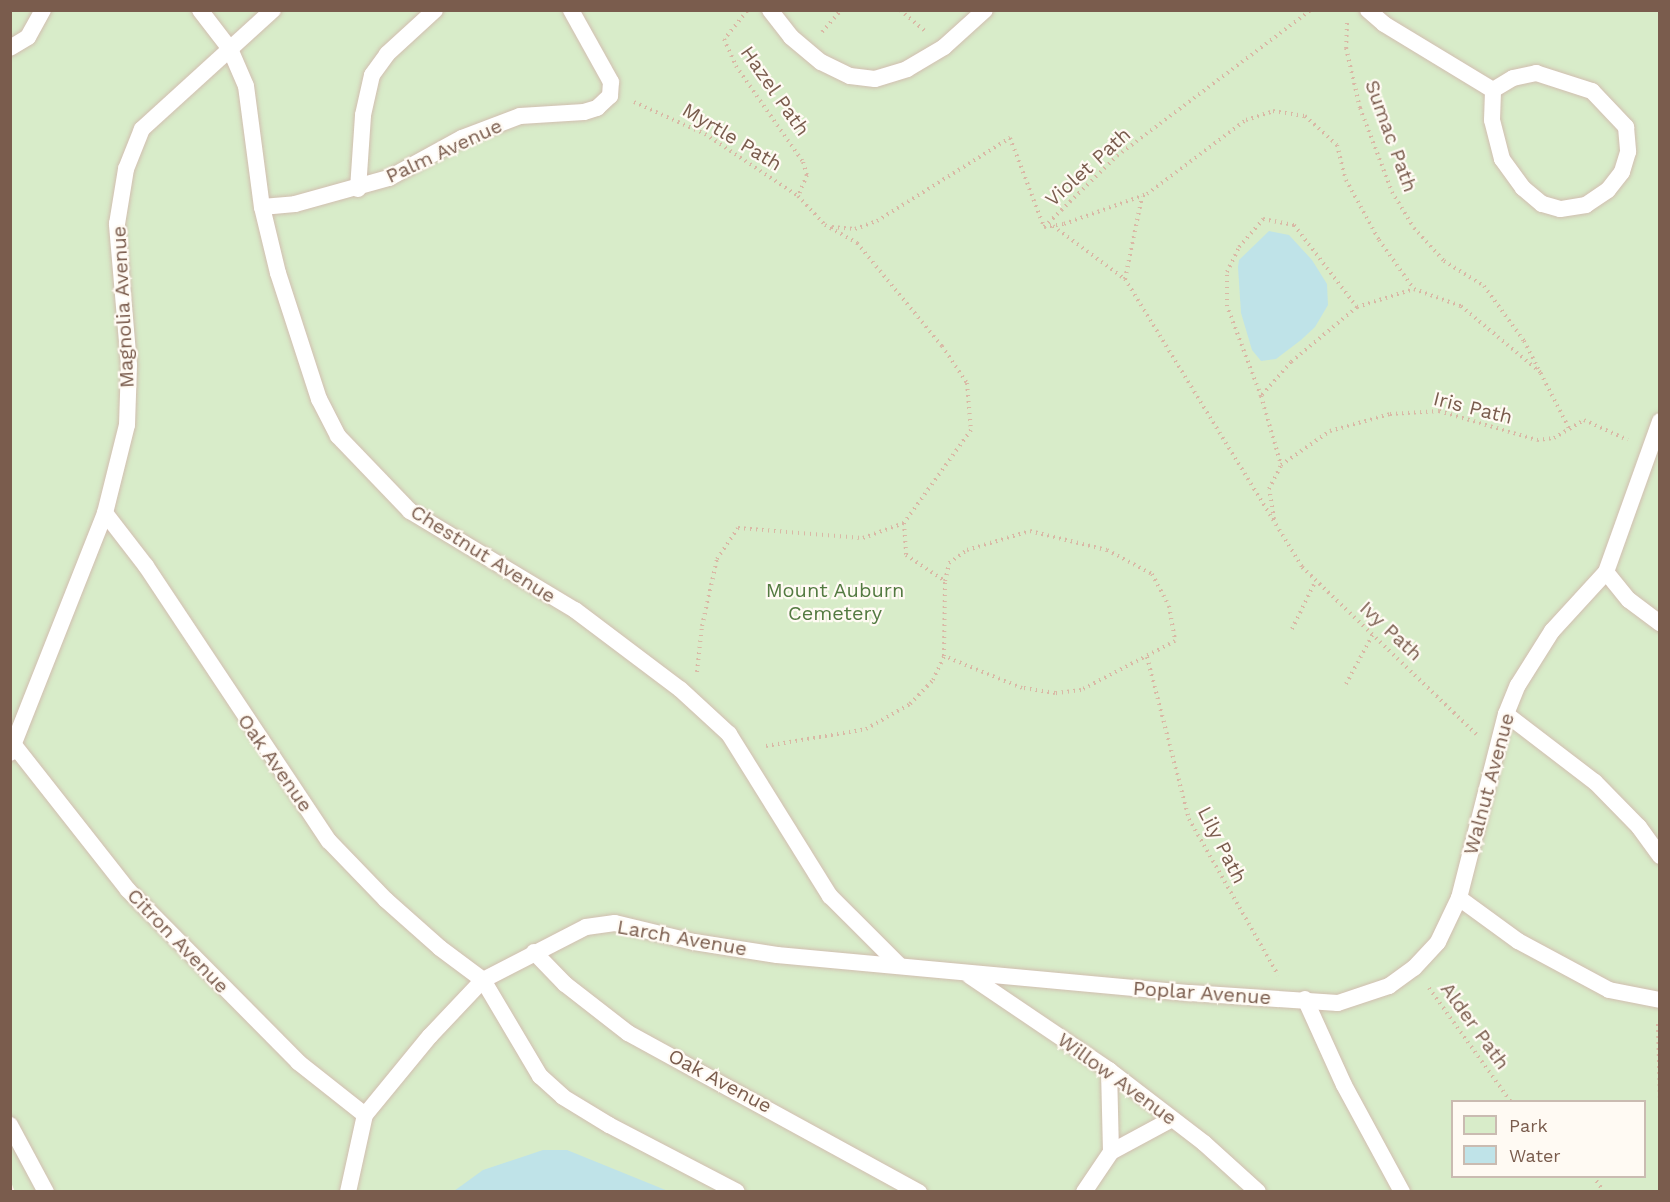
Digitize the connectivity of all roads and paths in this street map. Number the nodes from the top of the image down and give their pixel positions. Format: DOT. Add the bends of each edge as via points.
graph roads {
  1 [pos="42,10"];
  2 [pos="200,10"];
  3 [pos="273,10"];
  4 [pos="435,10"];
  5 [pos="571,10"];
  6 [pos="748,10"];
  7 [pos="770,10"];
  8 [pos="841,10"];
  9 [pos="900,10"];
  10 [pos="985,10"];
  11 [pos="1311,10"];
  12 [pos="1368,10"];
  13 [pos="1347,20"];
  14 [pos="832,21"];
  15 [pos="920,27"];
  16 [pos="10,48"];
  17 [pos="230,49"];
  18 [pos="1493,90"];
  19 [pos="610,96"];
  20 [pos="358,189"];
  21 [pos="798,196"];
  22 [pos="1142,196"];
  23 [pos="262,207"];
  24 [pos="825,225"];
  25 [pos="1053,226"];
  26 [pos="1044,227"];
  27 [pos="1125,279"];
  28 [pos="1414,289"];
  29 [pos="1357,307"];
  30 [pos="1540,373"];
  31 [pos="1261,396"];
  32 [pos="1659,421"];
  33 [pos="1569,428"];
  34 [pos="1653,445"];
  35 [pos="1281,465"];
  36 [pos="105,513"];
  37 [pos="904,523"];
  38 [pos="1276,525"];
  39 [pos="1606,572"];
  40 [pos="945,581"];
  41 [pos="1315,582"];
  42 [pos="1659,623"];
  43 [pos="1292,629"];
  44 [pos="1373,634"];
  45 [pos="944,656"];
  46 [pos="1147,657"];
  47 [pos="1346,684"];
  48 [pos="694,702"];
  49 [pos="1506,714"];
  50 [pos="12,746"];
  51 [pos="741,751"];
  52 [pos="1494,753"];
  53 [pos="1659,856"];
  54 [pos="1459,898"];
  55 [pos="534,952"];
  56 [pos="899,964"];
  57 [pos="1414,968"];
  58 [pos="969,975"];
  59 [pos="483,980"];
  60 [pos="1299,999"];
  61 [pos="1658,1000"];
  62 [pos="1110,1070"];
  63 [pos="1510,1100"];
  64 [pos="1659,1102"];
  65 [pos="365,1115"];
  66 [pos="1172,1119"];
  67 [pos="10,1125"];
  68 [pos="1111,1152"];
  69 [pos="1594,1178"];
  70 [pos="46,1191"];
  71 [pos="348,1191"];
  72 [pos="737,1191"];
  73 [pos="919,1191"];
  74 [pos="1084,1191"];
  75 [pos="1258,1191"];
  76 [pos="1402,1191"];
  77 [pos="1604,1191"];
  1 -- 16 [label="lane" via="28,37"];
  2 -- 17 [label="lane, Chestnut Avenue"];
  3 -- 17 [label="lane, Magnolia Avenue"];
  4 -- 20 [label="lane, Palm Avenue" via="387,54 372,75 363,115"];
  5 -- 19 [label="lane" via="611,82"];
  6 -- 21 [label="path, Hazel Path" via="724,39 736,66 803,162 807,175"];
  7 -- 10 [label="lane" via="791,37 821,62 850,76 875,79 907,69 944,47"];
  8 -- 14 [label="path"];
  9 -- 15 [label="path"];
  11 -- 26 [label="path, Violet Path" via="1117,156"];
  12 -- 18 [label="lane" via="1384,24"];
  13 -- 30 [label="path, Sumac Path" via="1346,48 1360,108 1392,192 1414,228 1444,261 1484,286 1524,341"];
  17 -- 23 [label="lane, Chestnut Avenue" via="246,86"];
  17 -- 36 [label="lane, Magnolia Avenue" via="142,129 126,169 117,224 129,365 127,425"];
  18 -- 18 [label="lane" via="1492,120 1502,159 1523,188 1542,204 1560,209 1586,205 1608,190 1622,171 1628,152 1626,127 1592,91 1536,73 1513,78"];
  19 -- 20 [label="lane, Palm Avenue" via="584,112 520,117 490,125 389,178"];
  19 -- 21 [label="path, Myrtle Path" via="631,100 705,134"];
  20 -- 23 [label="lane, Palm Avenue" via="295,204"];
  21 -- 24 [label="path, Myrtle Path"];
  22 -- 25 [label="path"];
  22 -- 27 [label="path"];
  22 -- 28 [label="path" via="1246,120 1273,111 1305,116 1337,145 1346,180 1379,240"];
  23 -- 48 [label="lane, Chestnut Avenue" via="278,273 319,399 338,436 367,470 410,511 575,610"];
  24 -- 26 [label="path, Violet Path" via="855,229 877,221 1010,138"];
  24 -- 37 [label="path, Myrtle Path" via="857,243 942,346 967,383 971,430"];
  25 -- 26 [label="path"];
  25 -- 27 [label="path"];
  27 -- 38 [label="path, Ivy Path"];
  28 -- 29 [label="path"];
  28 -- 30 [label="path" via="1461,306"];
  29 -- 31 [label="path" via="1291,362"];
  29 -- 31 [label="path" via="1294,225 1263,219 1239,247 1227,272 1227,306"];
  30 -- 33 [label="path, Sumac Path"];
  31 -- 35 [label="path"];
  32 -- 34 [label="lane, Walnut Avenue"];
  33 -- 34 [label="path" via="1584,420"];
  33 -- 35 [label="path, Iris Path" via="1554,438 1537,440 1439,411 1415,411 1330,431"];
  34 -- 39 [label="lane, Walnut Avenue"];
  35 -- 38 [label="path" via="1269,489"];
  36 -- 50 [label="lane, Magnolia Avenue"];
  36 -- 59 [label="lane, Oak Avenue" via="146,566 329,841 440,948"];
  37 -- 40 [label="path" via="906,555"];
  37 -- 48 [label="path" via="863,538 738,528 717,559 702,626"];
  38 -- 41 [label="path, Ivy Path"];
  39 -- 42 [label="lane" via="1629,600"];
  39 -- 49 [label="lane, Walnut Avenue" via="1552,631 1518,685"];
  40 -- 45 [label="path"];
  40 -- 46 [label="path" via="949,563 967,550 1030,531 1107,550 1152,574 1169,606 1174,641"];
  41 -- 43 [label="path"];
  41 -- 44 [label="path, Ivy Path"];
  44 -- 47 [label="path"];
  44 -- 52 [label="path, Ivy Path"];
  45 -- 46 [label="path" via="1022,688 1055,693 1081,690"];
  45 -- 51 [label="path" via="933,680 891,718 866,729"];
  46 -- 60 [label="path, Lily Path" via="1189,819"];
  48 -- 51 [label="lane, Chestnut Avenue"];
  49 -- 52 [label="lane, Walnut Avenue"];
  49 -- 53 [label="lane" via="1595,782 1639,827"];
  50 -- 65 [label="lane, Citron Avenue" via="128,890 298,1062"];
  51 -- 56 [label="lane, Chestnut Avenue" via="830,896"];
  52 -- 54 [label="lane, Walnut Avenue"];
  54 -- 57 [label="lane, Poplar Avenue" via="1438,942"];
  54 -- 61 [label="lane" via="1518,941 1609,990"];
  55 -- 56 [label="lane, Larch Avenue" via="586,927 615,923 694,942 777,955"];
  55 -- 59 [label="lane, Larch Avenue"];
  55 -- 73 [label="lane, Oak Avenue" via="565,984 628,1033"];
  56 -- 58 [label="lane, Poplar Avenue"];
  57 -- 60 [label="lane, Poplar Avenue" via="1389,986 1356,999 1338,1003"];
  57 -- 63 [label="path, Alder Path"];
  58 -- 60 [label="lane, Poplar Avenue"];
  58 -- 62 [label="lane, Willow Avenue"];
  59 -- 65 [label="lane, Larch Avenue" via="430,1036"];
  59 -- 72 [label="lane" via="540,1076 563,1097"];
  60 -- 76 [label="lane"];
  61 -- 64 [label="path"];
  62 -- 66 [label="lane, Willow Avenue"];
  62 -- 68 [label="lane"];
  65 -- 71 [label="lane, Larch Avenue"];
  66 -- 68 [label="lane"];
  66 -- 75 [label="lane, Willow Avenue"];
  67 -- 70 [label="lane"];
  68 -- 74 [label="lane"];
  69 -- 77 [label="path"];
}
